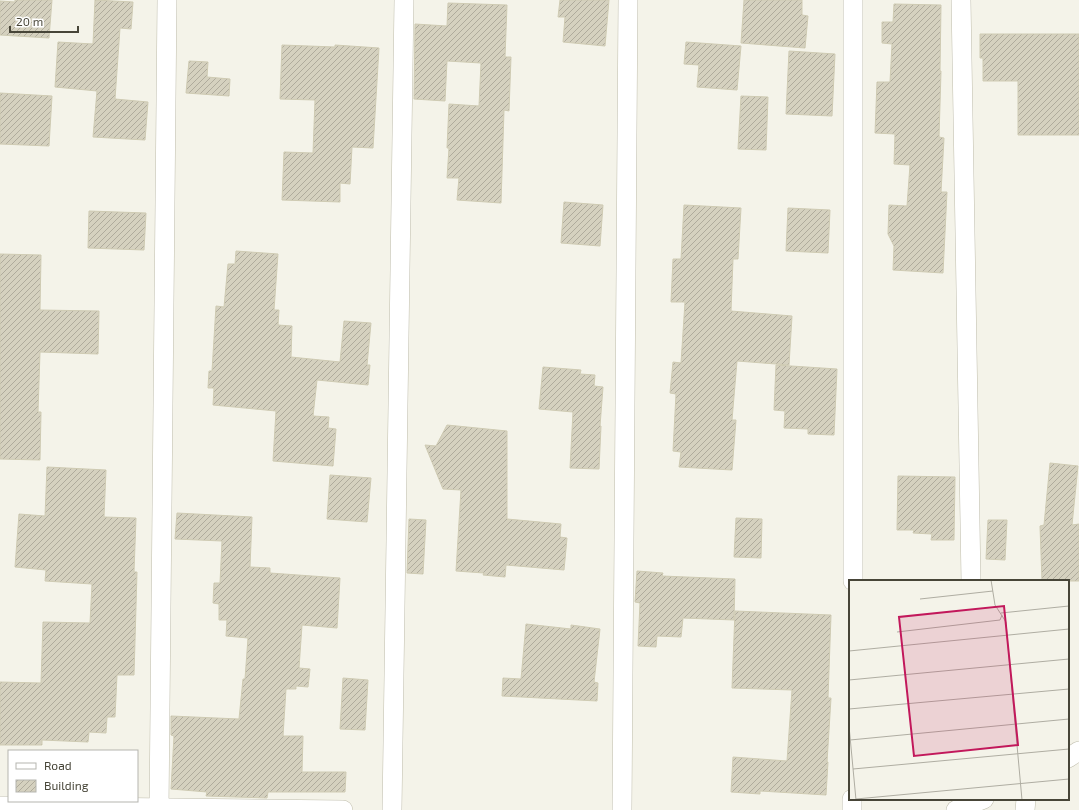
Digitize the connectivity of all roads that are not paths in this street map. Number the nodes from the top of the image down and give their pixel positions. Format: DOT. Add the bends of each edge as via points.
graph roads {
  1 [pos="167,0"];
  2 [pos="404,0"];
  3 [pos="628,0"];
  4 [pos="854,0"];
  5 [pos="961,0"];
  6 [pos="853,580"];
  7 [pos="971,580"];
  8 [pos="1079,751"];
  9 [pos="1069,757"];
  10 [pos="981,800"];
  11 [pos="0,806"];
  12 [pos="159,809"];
  13 [pos="343,810"];
  14 [pos="392,810"];
  15 [pos="622,810"];
  16 [pos="956,810"];
  1 -- 12 [label="street"];
  2 -- 14 [label="street"];
  3 -- 15 [label="street"];
  4 -- 6 [label="street"];
  5 -- 7 [label="street"];
  8 -- 9 [label="street"];
  10 -- 16 [label="street"];
  11 -- 12 [label="street"];
  12 -- 13 [label="street"];
}
